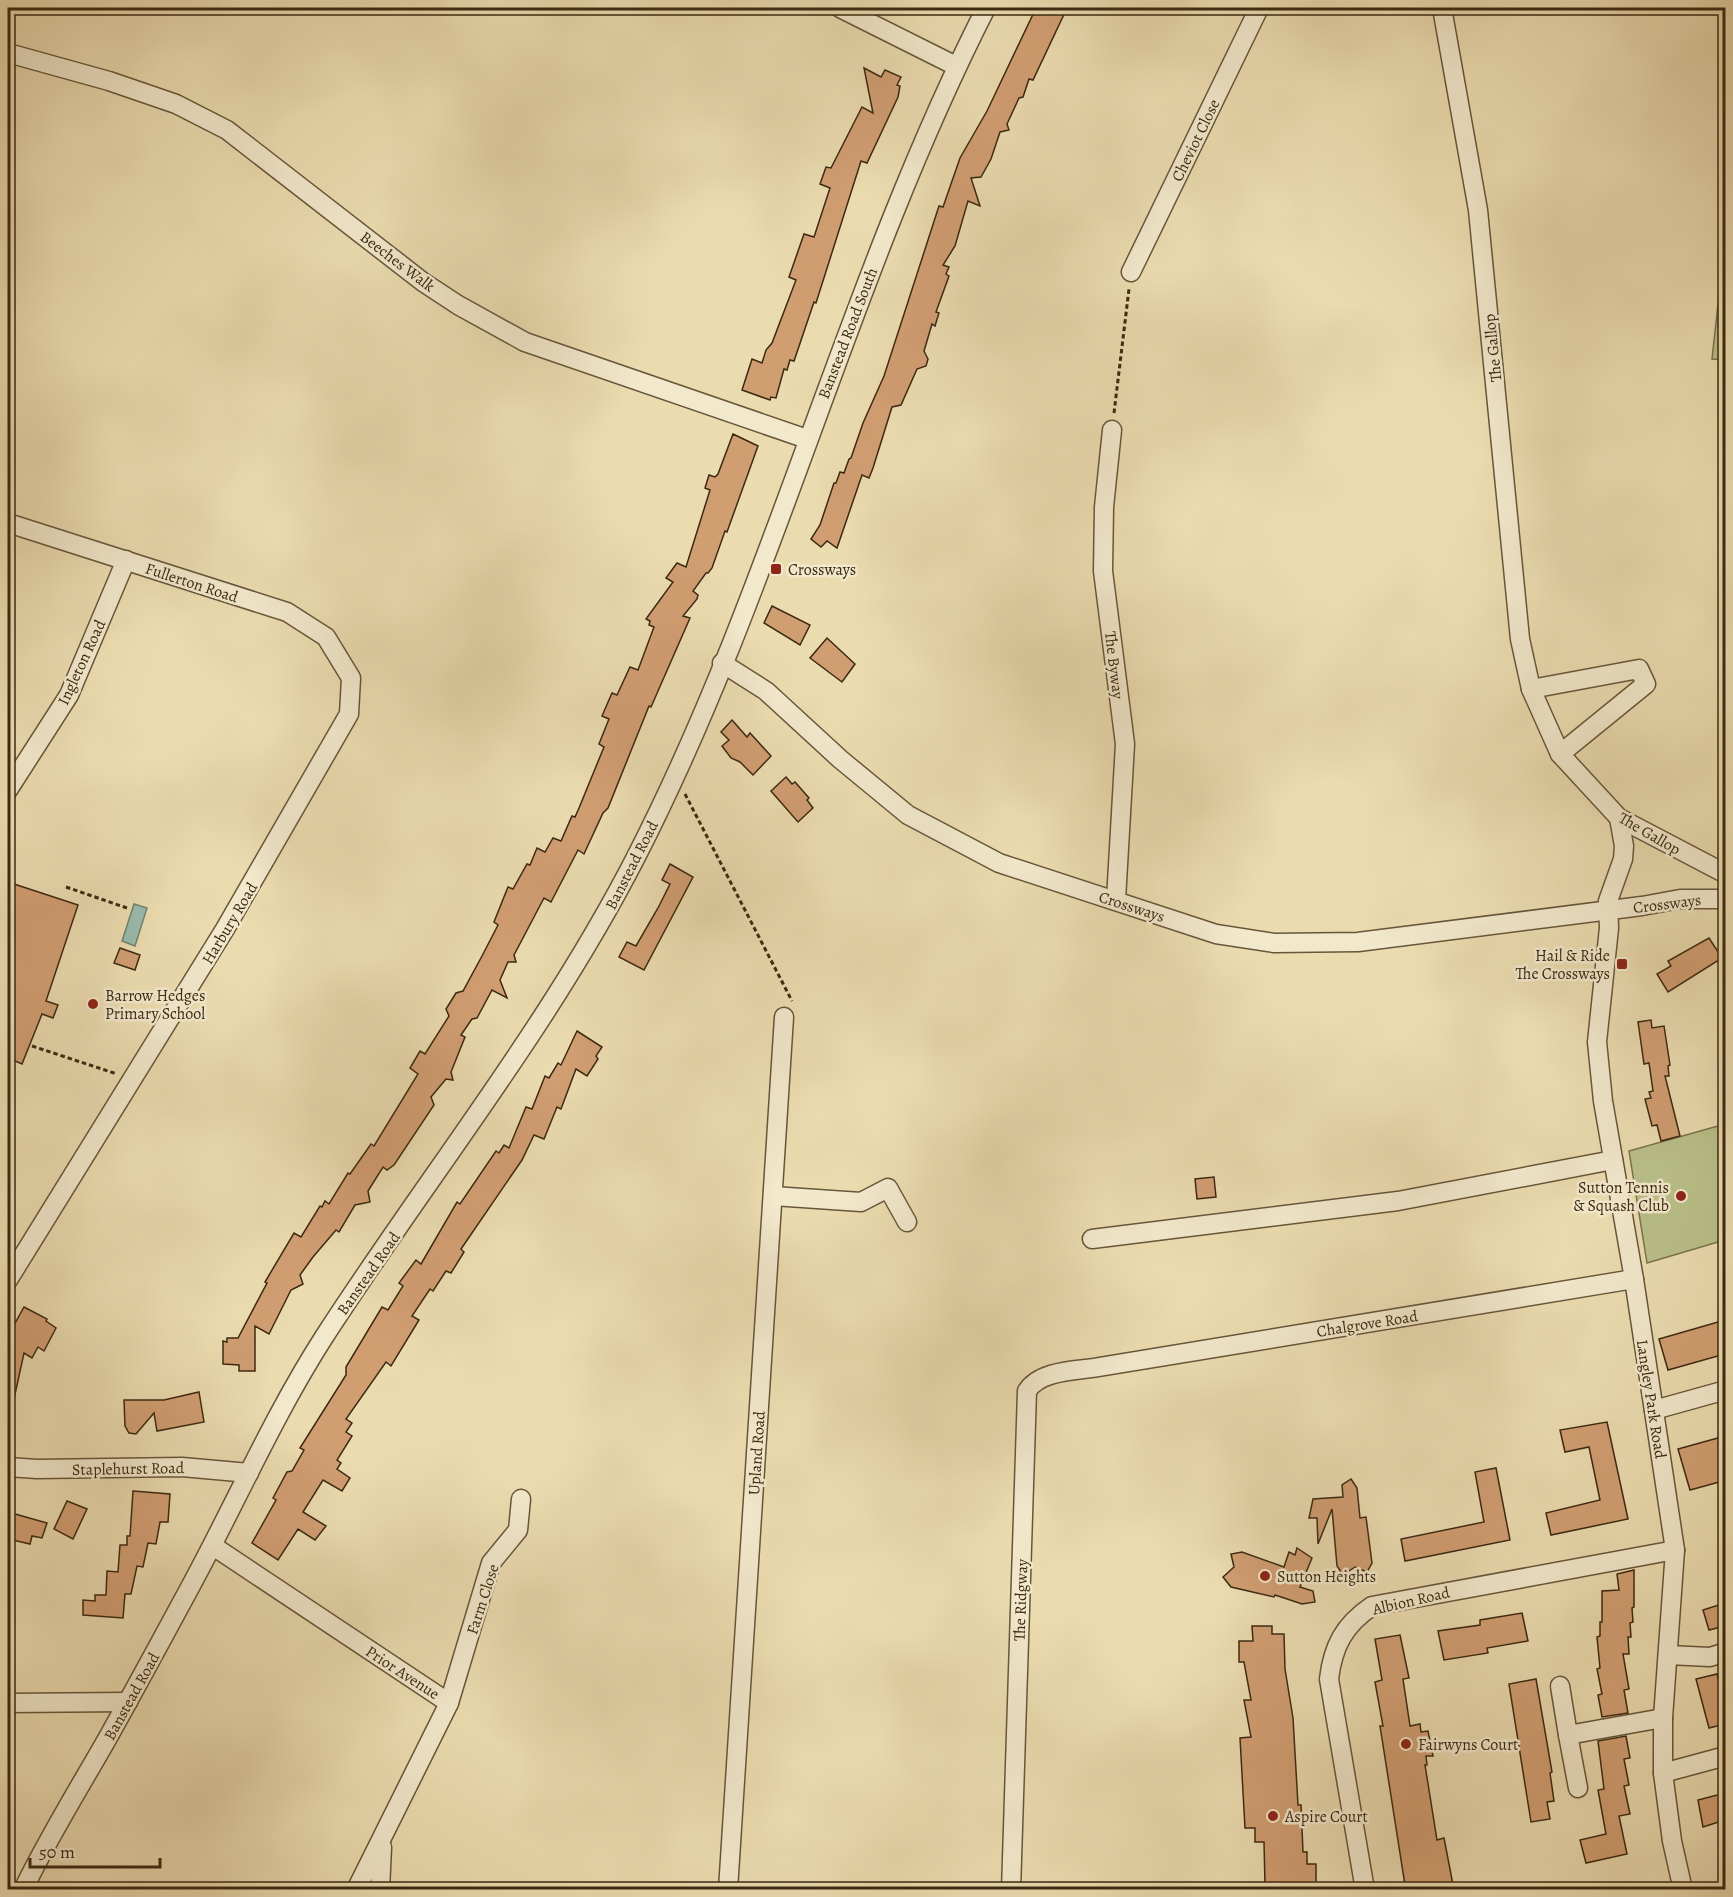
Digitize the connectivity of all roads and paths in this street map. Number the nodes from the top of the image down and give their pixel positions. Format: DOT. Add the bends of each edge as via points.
graph roads {
  1 [pos="840,8"];
  2 [pos="986,8"];
  3 [pos="1259,8"];
  4 [pos="1442,8"];
  5 [pos="8,53"];
  6 [pos="956,66"];
  7 [pos="1131,272"];
  8 [pos="1112,430"];
  9 [pos="807,439"];
  10 [pos="8,523"];
  11 [pos="126,560"];
  12 [pos="722,663"];
  13 [pos="351,678"];
  14 [pos="1532,689"];
  15 [pos="1560,754"];
  16 [pos="672,783"];
  17 [pos="8,790"];
  18 [pos="1618,818"];
  19 [pos="1725,874"];
  20 [pos="66,886"];
  21 [pos="1725,899"];
  22 [pos="1116,900"];
  23 [pos="127,908"];
  24 [pos="1608,910"];
  25 [pos="784,1017"];
  26 [pos="32,1046"];
  27 [pos="132,1079"];
  28 [pos="1613,1160"];
  29 [pos="773,1196"];
  30 [pos="907,1222"];
  31 [pos="1092,1239"];
  32 [pos="1634,1279"];
  33 [pos="8,1280"];
  34 [pos="1099,1367"];
  35 [pos="1725,1390"];
  36 [pos="1654,1410"];
  37 [pos="8,1467"];
  38 [pos="249,1473"];
  39 [pos="521,1499"];
  40 [pos="213,1546"];
  41 [pos="1675,1550"];
  42 [pos="1725,1652"];
  43 [pos="1668,1655"];
  44 [pos="1560,1686"];
  45 [pos="128,1702"];
  46 [pos="8,1703"];
  47 [pos="449,1703"];
  48 [pos="1663,1719"];
  49 [pos="1568,1734"];
  50 [pos="1725,1756"];
  51 [pos="1663,1773"];
  52 [pos="1578,1788"];
  53 [pos="382,1842"];
  54 [pos="23,1890"];
  55 [pos="356,1890"];
  56 [pos="380,1890"];
  57 [pos="728,1890"];
  58 [pos="1011,1890"];
  59 [pos="1365,1890"];
  60 [pos="1683,1890"];
  1 -- 6 [label="street"];
  2 -- 6 [label="street, Banstead Road South"];
  3 -- 7 [label="street, Cheviot Close"];
  4 -- 14 [label="street, The Gallop" via="1478,210 1517,617"];
  5 -- 9 [label="street, Beeches Walk" via="165,100 227,130 423,282 525,342"];
  6 -- 9 [label="street, Banstead Road South" via="886,230"];
  7 -- 8 [label="path"];
  8 -- 22 [label="street, The Byway" via="1104,507 1103,571 1125,744"];
  9 -- 12 [label="street, Banstead Road South"];
  10 -- 11 [label="street, Fullerton Road"];
  11 -- 13 [label="street, Fullerton Road" via="287,612 326,637"];
  11 -- 17 [label="street, Ingleton Road" via="69,695"];
  12 -- 16 [label="street, Banstead Road"];
  12 -- 22 [label="street, Crossways" via="766,691 908,815 999,863"];
  13 -- 27 [label="street, Harbury Road" via="349,714 225,929"];
  14 -- 15 [label="street, The Gallop"];
  14 -- 15 [label="street" via="1639,669 1646,684"];
  15 -- 18 [label="street, The Gallop"];
  16 -- 25 [label="path" via="689,796 793,1004"];
  16 -- 38 [label="street, Banstead Road" via="569,977 517,1059 321,1341 288,1394"];
  18 -- 19 [label="street, The Gallop"];
  18 -- 24 [label="street, Crossways" via="1623,859 1609,895"];
  20 -- 23 [label="path"];
  21 -- 24 [label="street, Crossways" via="1680,898"];
  22 -- 24 [label="street, Crossways" via="1216,934 1274,943 1358,942"];
  24 -- 28 [label="street, Langley Park Road" via="1597,1042"];
  25 -- 29 [label="street, Upland Road"];
  26 -- 27 [label="path"];
  27 -- 33 [label="street, Harbury Road"];
  28 -- 31 [label="street" via="1398,1201"];
  28 -- 32 [label="street, Langley Park Road"];
  29 -- 30 [label="street" via="861,1202 888,1188"];
  29 -- 57 [label="street, Upland Road"];
  32 -- 34 [label="street, Chalgrove Road"];
  32 -- 36 [label="street, Langley Park Road"];
  34 -- 58 [label="street, The Ridgway" via="1042,1377 1032,1382 1027,1391"];
  35 -- 36 [label="street"];
  36 -- 41 [label="street, Langley Park Road"];
  37 -- 38 [label="street, Staplehurst Road" via="182,1467"];
  38 -- 40 [label="street, Banstead Road"];
  39 -- 47 [label="street, Farm Close" via="518,1530 491,1563"];
  40 -- 45 [label="street, Banstead Road"];
  40 -- 47 [label="street, Prior Avenue"];
  41 -- 43 [label="street, Langley Park Road"];
  41 -- 59 [label="street, Albion Road" via="1372,1606 1344,1629 1335,1646 1329,1679"];
  42 -- 43 [label="street" via="1710,1657"];
  43 -- 48 [label="street, Langley Park Road"];
  44 -- 49 [label="street"];
  45 -- 46 [label="street"];
  45 -- 54 [label="street, Banstead Road"];
  47 -- 53 [label="street, Prior Avenue"];
  48 -- 49 [label="street"];
  48 -- 51 [label="street, Langley Park Road"];
  49 -- 52 [label="street"];
  50 -- 51 [label="street"];
  51 -- 60 [label="street, Langley Park Road" via="1668,1822"];
  53 -- 55 [label="street, Prior Avenue"];
  53 -- 56 [label="street"];
}
